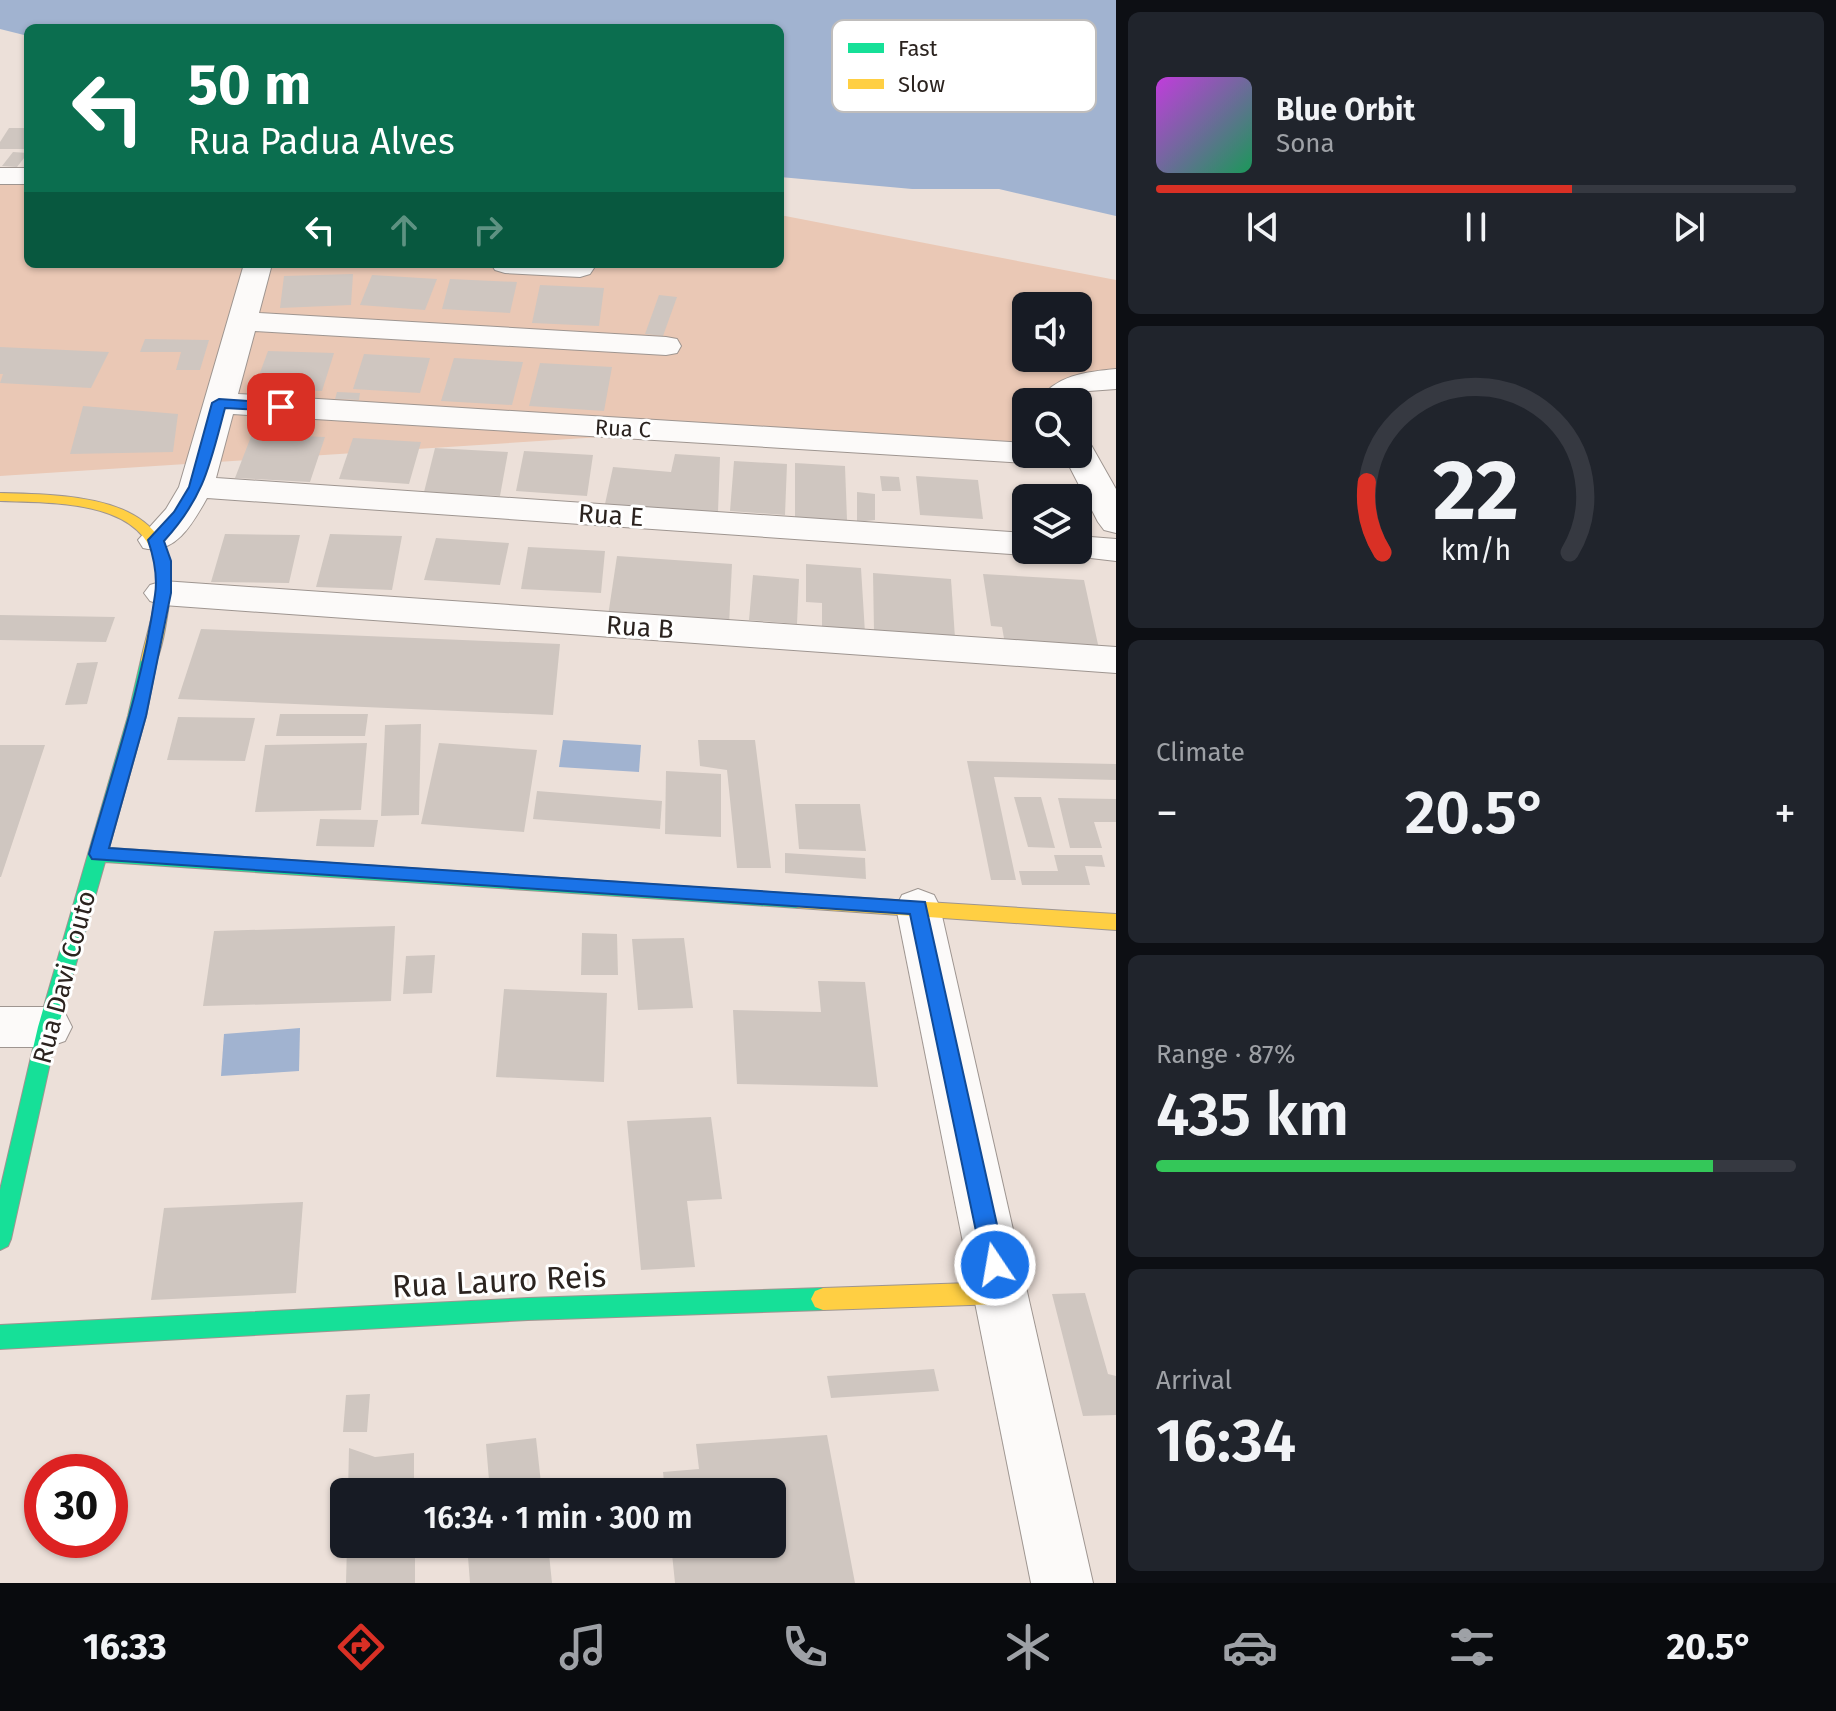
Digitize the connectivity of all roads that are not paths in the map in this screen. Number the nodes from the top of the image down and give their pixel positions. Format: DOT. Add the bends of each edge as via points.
graph roads {
  1 [pos="0,176"];
  2 [pos="24,176"];
  3 [pos="257,268"];
  4 [pos="243,321"];
  5 [pos="666,346"];
  6 [pos="1116,379"];
  7 [pos="1067,388"];
  8 [pos="219,403"];
  9 [pos="1012,452"];
  10 [pos="1088,468"];
  11 [pos="196,487"];
  12 [pos="0,497"];
  13 [pos="1116,522"];
  14 [pos="156,540"];
  15 [pos="1012,543"];
  16 [pos="1092,548"];
  17 [pos="1116,550"];
  18 [pos="163,593"];
  19 [pos="1116,660"];
  20 [pos="98,854"];
  21 [pos="918,907"];
  22 [pos="1116,922"];
  23 [pos="0,1027"];
  24 [pos="48,1027"];
  25 [pos="0,1239"];
  26 [pos="1000,1293"];
  27 [pos="0,1337"];
  28 [pos="1062,1583"];
  1 -- 2 [label="street"];
  3 -- 4 [label="street"];
  4 -- 5 [label="street"];
  4 -- 8 [label="street"];
  6 -- 7 [label="street"];
  8 -- 9 [label="street, Rua C"];
  8 -- 11 [label="street"];
  10 -- 13 [label="street"];
  11 -- 14 [label="street" via="180,515"];
  11 -- 15 [label="street, Rua E"];
  12 -- 14 [label="street" via="104,508 138,520"];
  14 -- 18 [label="street, Rua Davi Couto" via="163,561"];
  16 -- 17 [label="street"];
  18 -- 19 [label="street, Rua B"];
  18 -- 20 [label="street, Rua Davi Couto" via="137,716"];
  20 -- 21 [label="street"];
  20 -- 24 [label="street, Rua Davi Couto"];
  21 -- 22 [label="street"];
  21 -- 26 [label="street"];
  23 -- 24 [label="street"];
  24 -- 25 [label="street, Rua Davi Couto"];
  26 -- 27 [label="street, Rua Lauro Reis" via="528,1309"];
  26 -- 28 [label="street"];
}
